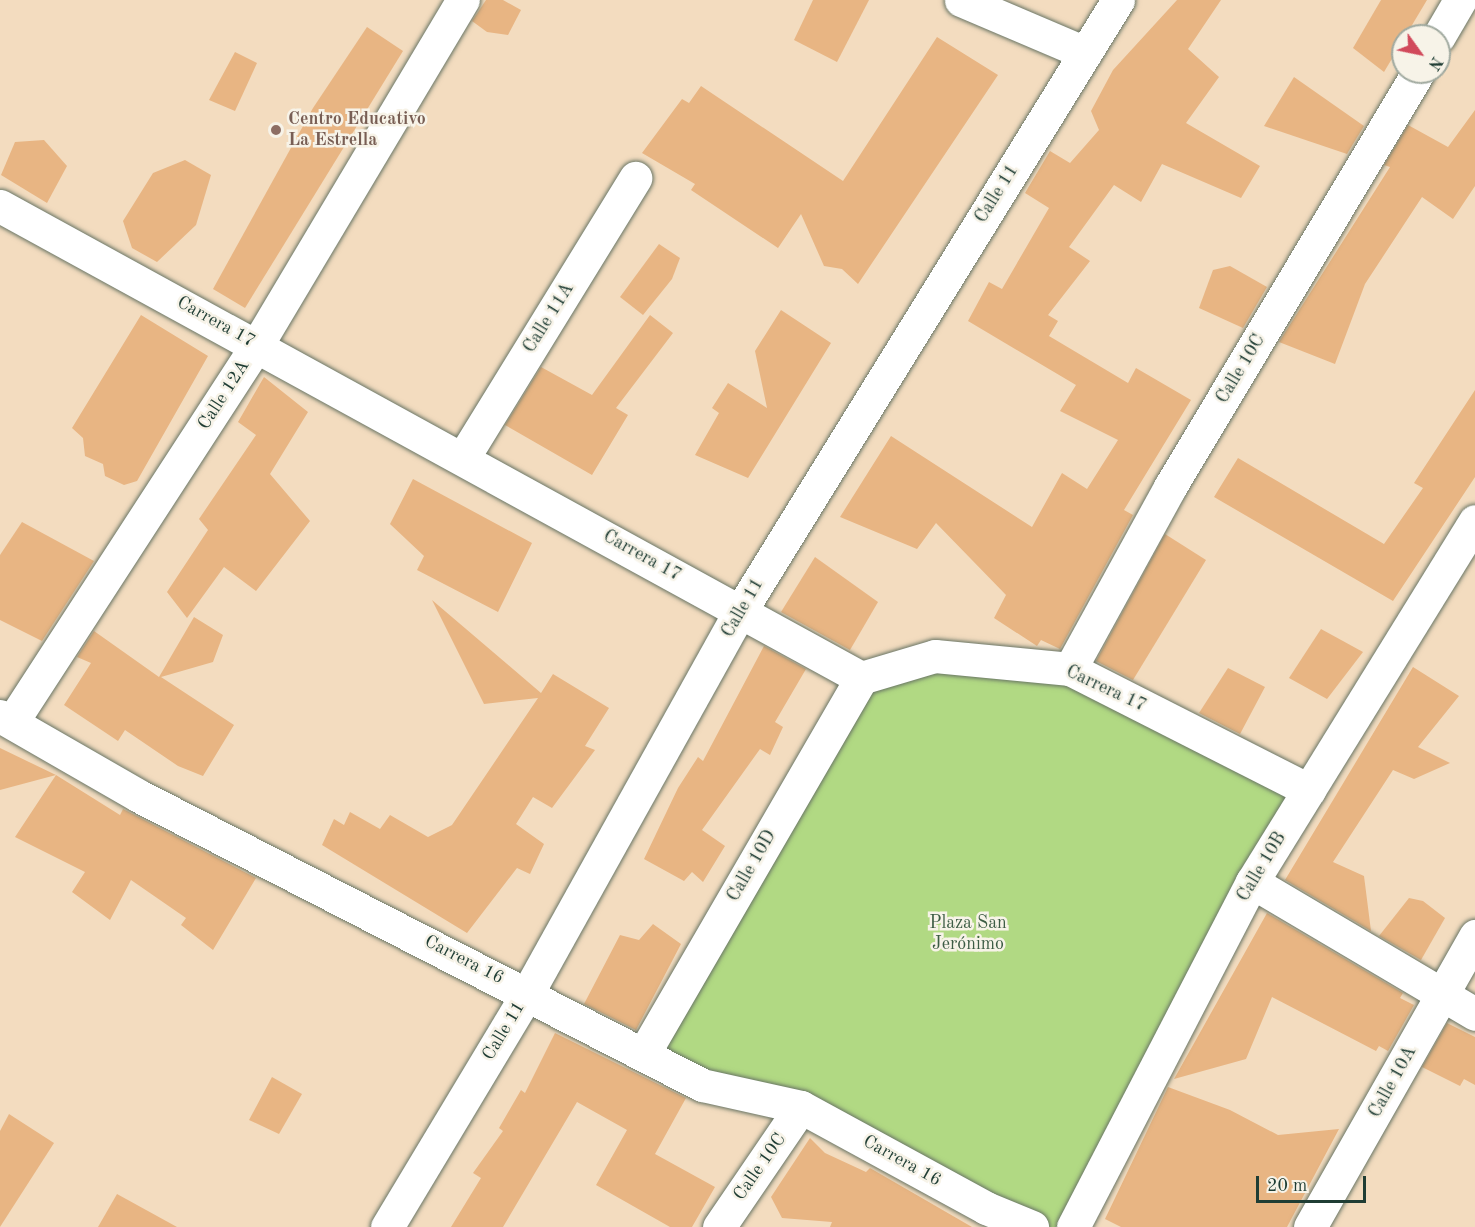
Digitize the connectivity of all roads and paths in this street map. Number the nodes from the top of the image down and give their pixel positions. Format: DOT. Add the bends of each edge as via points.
graph roads {
  1 [pos="463,0"];
  2 [pos="961,0"];
  3 [pos="1118,0"];
  4 [pos="1460,0"];
  5 [pos="1446,24"];
  6 [pos="1085,53"];
  7 [pos="1411,84"];
  8 [pos="635,178"];
  9 [pos="0,206"];
  10 [pos="257,345"];
  11 [pos="463,458"];
  12 [pos="1475,521"];
  13 [pos="741,610"];
  14 [pos="1070,669"];
  15 [pos="861,678"];
  16 [pos="6,719"];
  17 [pos="1309,789"];
  18 [pos="1252,882"];
  19 [pos="1475,936"];
  20 [pos="528,992"];
  21 [pos="1441,995"];
  22 [pos="1475,1014"];
  23 [pos="644,1053"];
  24 [pos="801,1107"];
  25 [pos="1078,1225"];
  26 [pos="387,1227"];
  27 [pos="719,1227"];
  28 [pos="1032,1227"];
  29 [pos="1310,1227"];
  1 -- 10 [label="street, Calle 12A"];
  2 -- 6 [label="street"];
  3 -- 6 [label="street, Calle 11"];
  4 -- 5 [label="street"];
  6 -- 13 [label="street, Calle 11"];
  7 -- 14 [label="street, Calle 10C" via="1170,487"];
  8 -- 11 [label="street, Calle 11A"];
  9 -- 10 [label="street, Carrera 17"];
  10 -- 11 [label="street, Carrera 17"];
  10 -- 16 [label="street, Calle 12A"];
  11 -- 13 [label="street, Carrera 17"];
  12 -- 17 [label="street, Calle 10B"];
  13 -- 15 [label="street, Carrera 17"];
  13 -- 20 [label="street, Calle 11"];
  14 -- 15 [label="street, Carrera 17" via="935,656"];
  14 -- 17 [label="street, Carrera 17"];
  15 -- 23 [label="street, Calle 10D"];
  16 -- 20 [label="street, Carrera 16" via="139,796"];
  17 -- 18 [label="street, Calle 10B"];
  18 -- 21 [label="street"];
  18 -- 25 [label="street, Calle 10B"];
  19 -- 21 [label="street, Calle 10A"];
  20 -- 23 [label="street, Carrera 16"];
  20 -- 26 [label="street, Calle 11"];
  21 -- 22 [label="street"];
  21 -- 29 [label="street, Calle 10A"];
  23 -- 24 [label="street, Carrera 16" via="702,1085"];
  24 -- 27 [label="street, Calle 10C"];
  24 -- 28 [label="street, Carrera 16" via="986,1209"];
}
